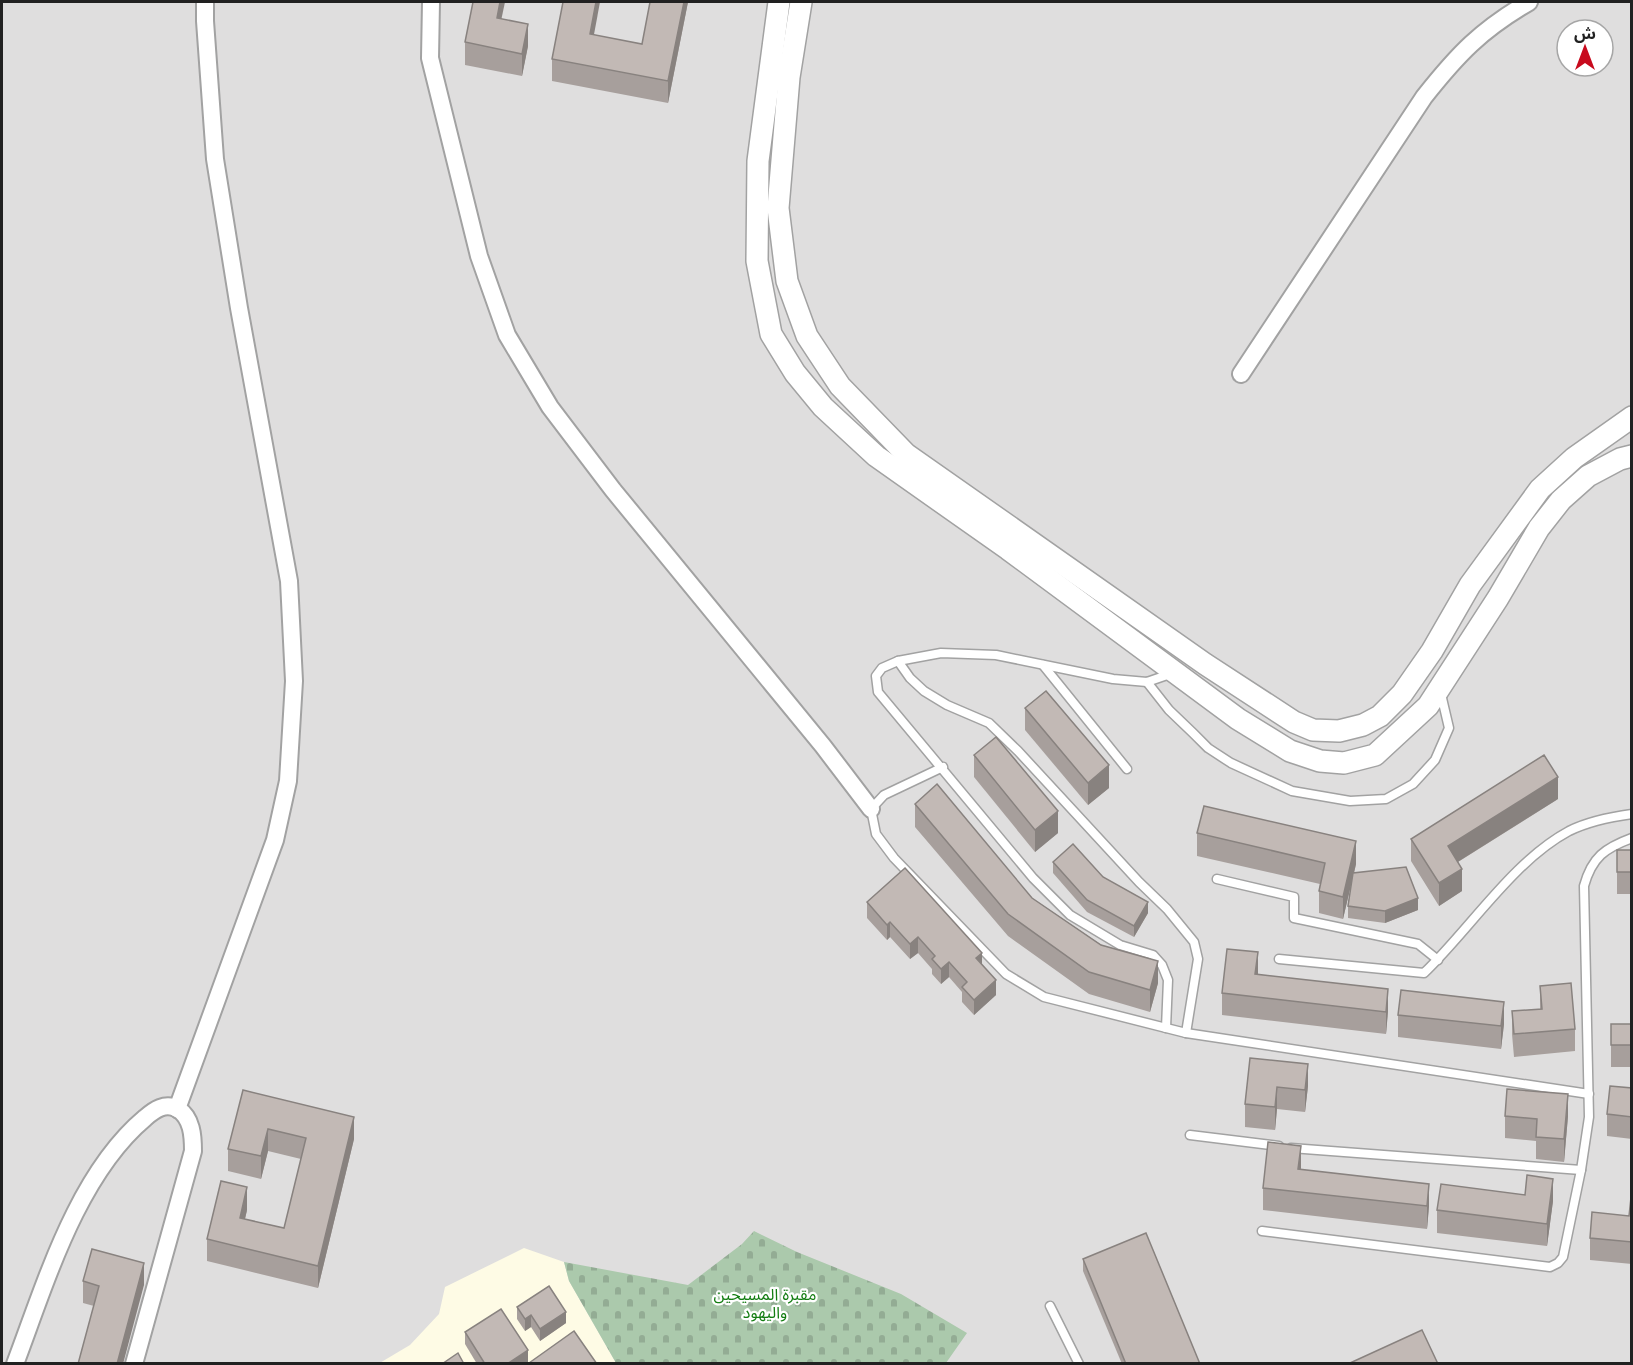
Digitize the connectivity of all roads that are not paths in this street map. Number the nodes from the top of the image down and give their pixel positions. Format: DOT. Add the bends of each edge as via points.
graph roads {
  1 [pos="205,2"];
  2 [pos="431,2"];
  3 [pos="779,2"];
  4 [pos="801,2"];
  5 [pos="1529,2"];
  6 [pos="1241,374"];
  7 [pos="1632,417"];
  8 [pos="1632,456"];
  9 [pos="898,661"];
  10 [pos="1043,664"];
  11 [pos="1176,672"];
  12 [pos="1147,682"];
  13 [pos="1440,688"];
  14 [pos="943,767"];
  15 [pos="1127,769"];
  16 [pos="871,809"];
  17 [pos="1632,814"];
  18 [pos="1632,837"];
  19 [pos="1217,879"];
  20 [pos="1279,959"];
  21 [pos="1438,960"];
  22 [pos="1166,1028"];
  23 [pos="1186,1033"];
  24 [pos="1589,1094"];
  25 [pos="177,1109"];
  26 [pos="1190,1135"];
  27 [pos="1581,1170"];
  28 [pos="1262,1231"];
  29 [pos="1050,1306"];
  30 [pos="15,1364"];
  31 [pos="134,1364"];
  32 [pos="1079,1364"];
  1 -- 25 [label="street" via="215,159 289,581 294,681 288,781 275,840"];
  2 -- 16 [label="street" via="430,58 479,256 507,335 549,407"];
  3 -- 11 [label="street" via="758,161 757,261 771,334 795,373 823,407 876,456"];
  4 -- 7 [label="street" via="789,77 778,208 788,281 795,303 807,336 840,386 906,454 1294,722 1313,730 1340,731 1380,716 1402,694 1470,585 1540,489 1574,458"];
  5 -- 6 [label="street" via="1475,38 1424,97"];
  8 -- 13 [label="street" via="1588,476 1561,500 1539,528"];
  9 -- 10 [label="lane" via="941,652 996,655"];
  9 -- 14 [label="lane" via="882,668 876,676 878,692"];
  9 -- 23 [label="lane" via="924,691 989,723 1194,942 1198,959"];
  10 -- 12 [label="lane"];
  10 -- 15 [label="lane"];
  11 -- 12 [label="lane"];
  11 -- 13 [label="street" via="1238,719 1290,751 1344,764 1375,754 1428,706"];
  12 -- 13 [label="lane" via="1200,740 1232,762 1292,791 1350,801 1386,799 1413,784 1435,760 1449,729"];
  14 -- 16 [label="lane" via="884,795"];
  14 -- 22 [label="lane" via="1033,878 1070,915 1120,945 1153,955 1162,965 1168,980"];
  16 -- 22 [label="lane" via="876,834 894,858 1006,974 1044,998"];
  17 -- 21 [label="lane" via="1591,822 1555,840 1514,875"];
  18 -- 24 [label="lane" via="1600,854 1589,868 1584,886"];
  19 -- 21 [label="lane" via="1294,897 1294,918 1418,944"];
  20 -- 21 [label="lane" via="1424,973"];
  22 -- 23 [label="lane"];
  23 -- 24 [label="lane"];
  24 -- 27 [label="lane"];
  25 -- 30 [label="street" via="156,1109 125,1134 79,1202"];
  25 -- 31 [label="street" via="193,1133 193,1151"];
  26 -- 27 [label="lane" via="1320,1151"];
  27 -- 28 [label="lane" via="1563,1257 1550,1267"];
  29 -- 32 [label="lane"];
}
